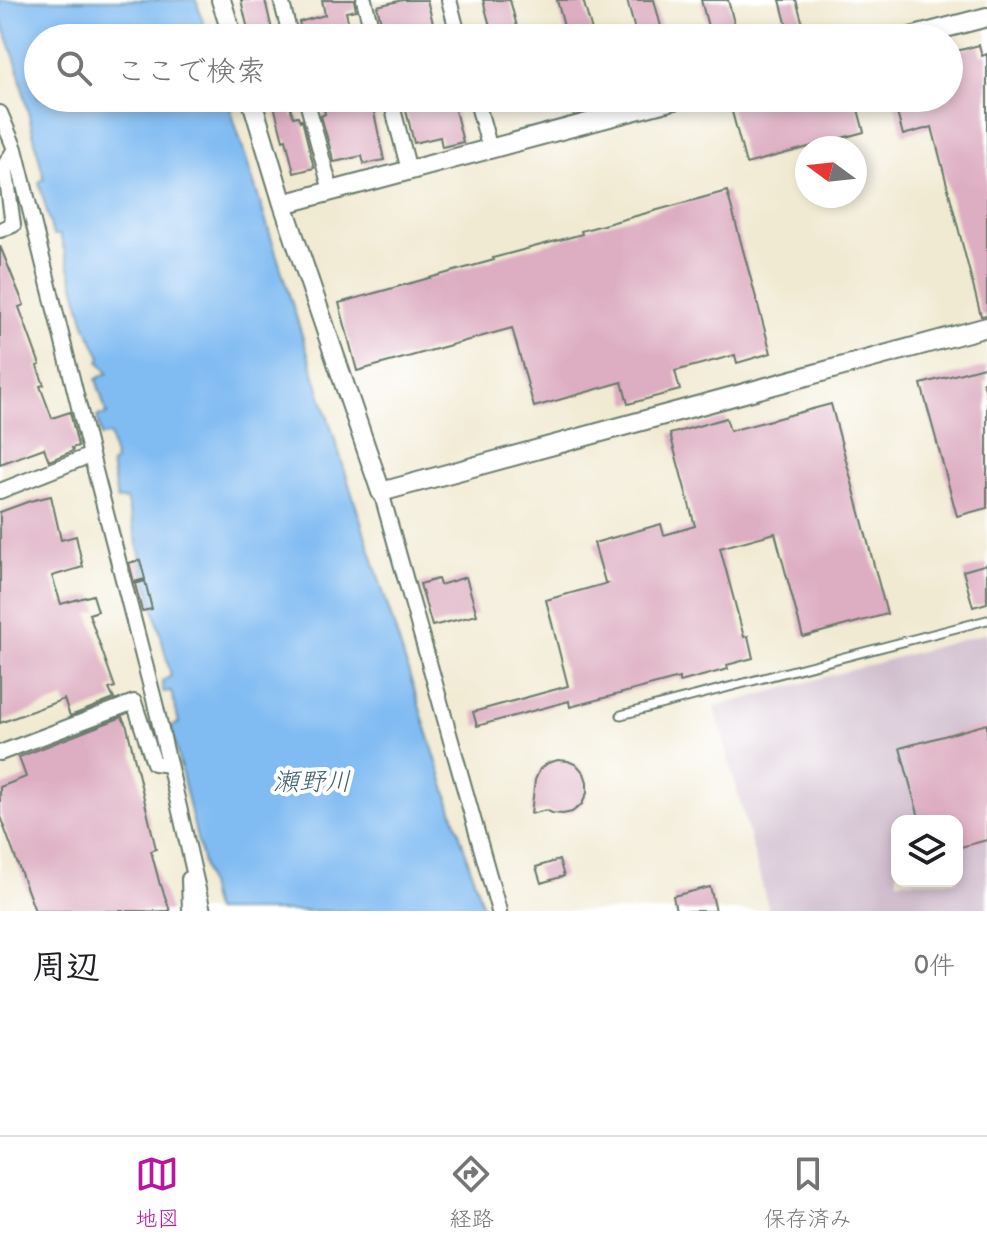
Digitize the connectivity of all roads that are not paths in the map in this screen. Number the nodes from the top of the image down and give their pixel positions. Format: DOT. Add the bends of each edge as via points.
graph roads {
  1 [pos="221,0"];
  2 [pos="281,0"];
  3 [pos="364,0"];
  4 [pos="449,0"];
  5 [pos="987,17"];
  6 [pos="229,24"];
  7 [pos="287,24"];
  8 [pos="370,24"];
  9 [pos="455,24"];
  10 [pos="960,24"];
  11 [pos="255,112"];
  12 [pos="310,112"];
  13 [pos="394,112"];
  14 [pos="480,112"];
  15 [pos="629,112"];
  16 [pos="0,113"];
  17 [pos="15,149"];
  18 [pos="490,149"];
  19 [pos="409,170"];
  20 [pos="331,191"];
  21 [pos="283,204"];
  22 [pos="0,230"];
  23 [pos="987,327"];
  24 [pos="91,455"];
  25 [pos="0,491"];
  26 [pos="381,492"];
  27 [pos="987,620"];
  28 [pos="621,715"];
  29 [pos="0,753"];
  30 [pos="169,765"];
  31 [pos="189,853"];
  32 [pos="190,911"];
  33 [pos="203,911"];
  34 [pos="499,911"];
  1 -- 6 [label="street"];
  2 -- 7 [label="street"];
  3 -- 8 [label="street"];
  4 -- 9 [label="street"];
  5 -- 10 [label="street"];
  11 -- 21 [label="street"];
  12 -- 20 [label="street"];
  13 -- 19 [label="street"];
  14 -- 18 [label="street"];
  15 -- 18 [label="street"];
  16 -- 17 [label="street"];
  17 -- 22 [label="street" via="5,165 13,225"];
  17 -- 24 [label="street"];
  18 -- 19 [label="street"];
  19 -- 20 [label="street"];
  20 -- 21 [label="street"];
  21 -- 26 [label="street"];
  23 -- 26 [label="street"];
  24 -- 25 [label="street"];
  24 -- 30 [label="street"];
  26 -- 34 [label="street"];
  27 -- 28 [label="lane"];
  29 -- 30 [label="street" via="134,702 154,763"];
  30 -- 31 [label="street"];
  31 -- 32 [label="street"];
  31 -- 33 [label="street"];
}
